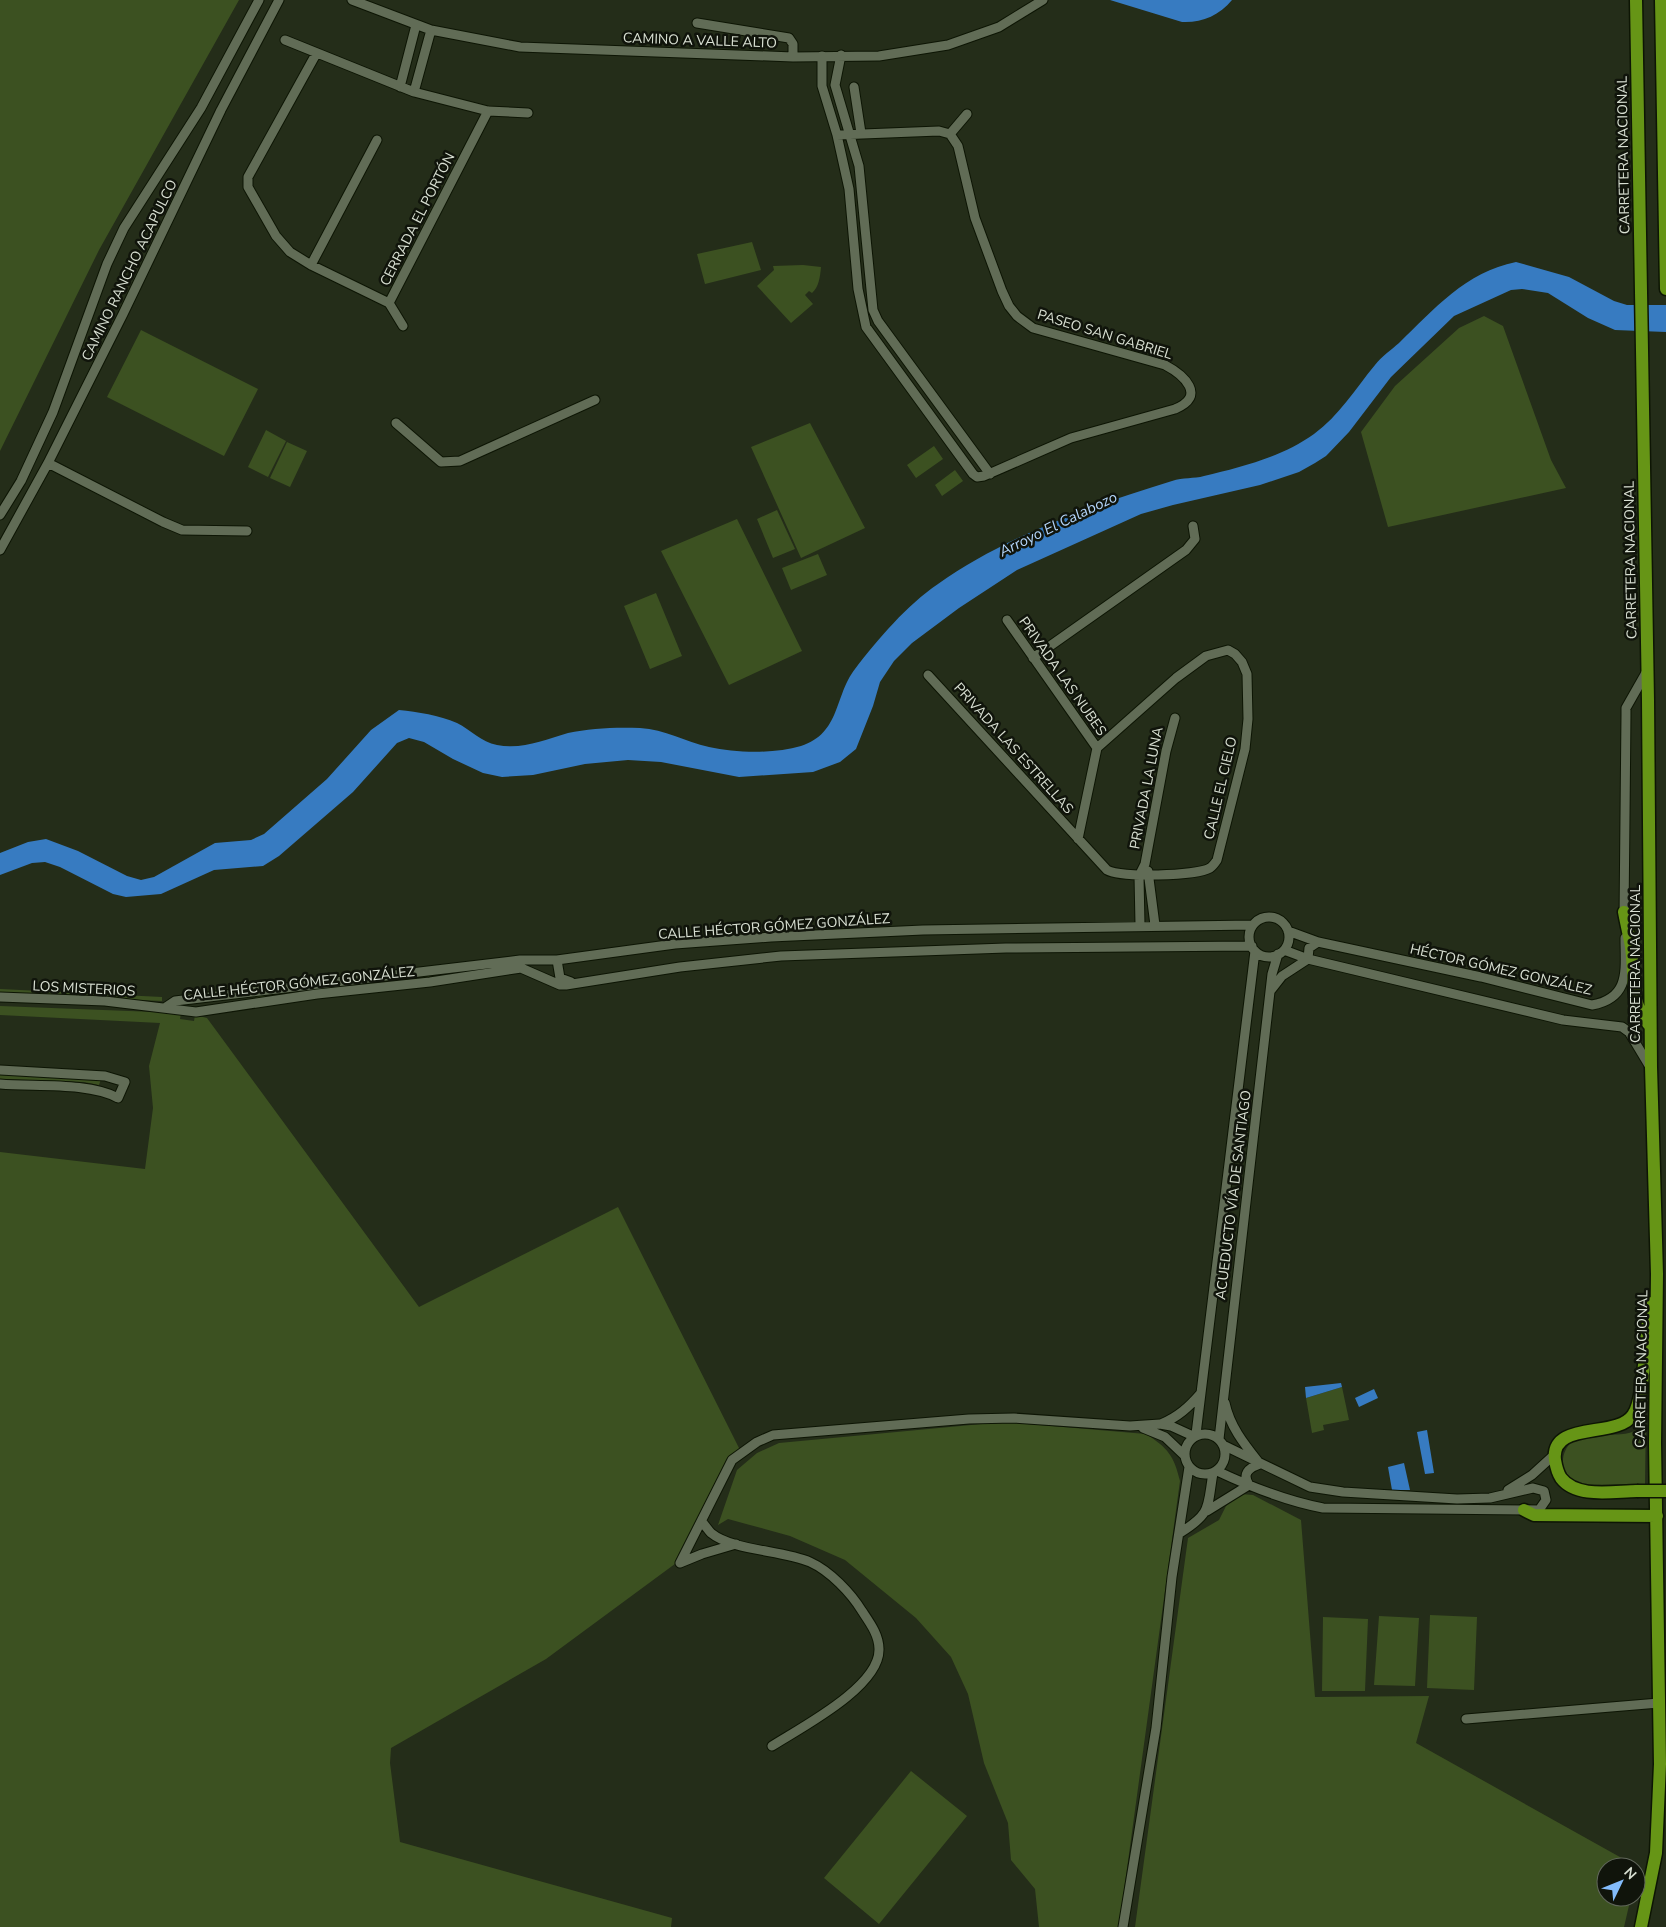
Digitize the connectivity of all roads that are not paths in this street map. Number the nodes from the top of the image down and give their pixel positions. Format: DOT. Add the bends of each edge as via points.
graph roads {
  1 [pos="259,0"];
  2 [pos="279,0"];
  3 [pos="352,0"];
  4 [pos="1043,0"];
  5 [pos="1636,0"];
  6 [pos="1661,0"];
  7 [pos="697,23"];
  8 [pos="416,25"];
  9 [pos="431,30"];
  10 [pos="285,40"];
  11 [pos="316,54"];
  12 [pos="841,55"];
  13 [pos="822,56"];
  14 [pos="793,57"];
  15 [pos="835,85"];
  16 [pos="822,86"];
  17 [pos="400,87"];
  18 [pos="854,87"];
  19 [pos="414,92"];
  20 [pos="488,111"];
  21 [pos="528,112"];
  22 [pos="967,114"];
  23 [pos="849,133"];
  24 [pos="861,133"];
  25 [pos="950,134"];
  26 [pos="837,135"];
  27 [pos="378,140"];
  28 [pos="852,224"];
  29 [pos="864,224"];
  30 [pos="311,266"];
  31 [pos="1666,276"];
  32 [pos="1666,289"];
  33 [pos="389,303"];
  34 [pos="878,321"];
  35 [pos="403,326"];
  36 [pos="866,327"];
  37 [pos="929,391"];
  38 [pos="919,398"];
  39 [pos="595,400"];
  40 [pos="396,423"];
  41 [pos="48,463"];
  42 [pos="990,474"];
  43 [pos="0,514"];
  44 [pos="1193,526"];
  45 [pos="247,531"];
  46 [pos="0,550"];
  47 [pos="1007,620"];
  48 [pos="1033,658"];
  49 [pos="1647,670"];
  50 [pos="928,675"];
  51 [pos="1175,718"];
  52 [pos="1097,748"];
  53 [pos="1078,839"];
  54 [pos="1145,864"];
  55 [pos="1150,875"];
  56 [pos="1140,876"];
  57 [pos="1152,896"];
  58 [pos="1140,897"];
  59 [pos="1624,912"];
  60 [pos="1140,925"];
  61 [pos="1155,925"];
  62 [pos="1253,925"];
  63 [pos="1004,930"];
  64 [pos="1288,932"];
  65 [pos="1318,942"];
  66 [pos="1006,948"];
  67 [pos="1253,948"];
  68 [pos="1281,952"];
  69 [pos="1308,959"];
  70 [pos="557,960"];
  71 [pos="521,964"];
  72 [pos="576,982"];
  73 [pos="252,992"];
  74 [pos="1270,993"];
  75 [pos="0,997"];
  76 [pos="253,1005"];
  77 [pos="166,1007"];
  78 [pos="1650,1026"];
  79 [pos="1650,1067"];
  80 [pos="0,1070"];
  81 [pos="0,1084"];
  82 [pos="1657,1274"];
  83 [pos="1202,1393"];
  84 [pos="1223,1395"];
  85 [pos="1160,1424"];
  86 [pos="1130,1426"];
  87 [pos="1195,1435"];
  88 [pos="1221,1442"];
  89 [pos="1184,1454"];
  90 [pos="1555,1454"];
  91 [pos="1260,1464"];
  92 [pos="1189,1467"];
  93 [pos="1215,1472"];
  94 [pos="1248,1486"];
  95 [pos="1666,1491"];
  96 [pos="1490,1498"];
  97 [pos="1524,1510"];
  98 [pos="1207,1511"];
  99 [pos="1657,1516"];
  100 [pos="702,1522"];
  101 [pos="1180,1533"];
  102 [pos="736,1544"];
  103 [pos="1659,1703"];
  104 [pos="1466,1719"];
  105 [pos="772,1746"];
  106 [pos="1123,1927"];
  107 [pos="1641,1927"];
  1 -- 43 [label="street" via="200,108 124,228 53,412 20,481"];
  2 -- 41 [label="street, CAMINO RANCHO ACAPULCO" via="221,110"];
  3 -- 8 [label="street, CAMINO A VALLE ALTO"];
  4 -- 12 [label="street, CAMINO A VALLE ALTO" via="999,27 948,46 898,55"];
  5 -- 49 [label="highway, CARRETERA NACIONAL"];
  6 -- 31 [label="highway"];
  7 -- 14 [label="street" via="789,38 793,44"];
  8 -- 9 [label="street, CAMINO A VALLE ALTO"];
  8 -- 17 [label="street"];
  9 -- 14 [label="street, CAMINO A VALLE ALTO" via="520,47"];
  9 -- 19 [label="street"];
  10 -- 11 [label="street"];
  11 -- 17 [label="street"];
  11 -- 30 [label="street, CERRADA EL PORTÓN" via="247,183 282,245"];
  12 -- 13 [label="street, CAMINO A VALLE ALTO"];
  12 -- 15 [label="street"];
  13 -- 14 [label="street, CAMINO A VALLE ALTO"];
  13 -- 16 [label="street"];
  15 -- 16 [label="street"];
  15 -- 23 [label="street"];
  16 -- 26 [label="street"];
  17 -- 19 [label="street"];
  18 -- 24 [label="street"];
  19 -- 20 [label="street"];
  20 -- 21 [label="street"];
  20 -- 33 [label="street, CERRADA EL PORTÓN"];
  22 -- 25 [label="street"];
  23 -- 24 [label="street"];
  23 -- 26 [label="street"];
  23 -- 29 [label="street" via="859,166"];
  24 -- 25 [label="street" via="939,131"];
  25 -- 42 [label="street, PASEO SAN GABRIEL" via="958,146 975,218 1002,291 1017,316 1033,328 1164,365 1183,377 1191,391 1190,399 1183,406 1071,438"];
  26 -- 28 [label="street" via="849,189"];
  27 -- 30 [label="street"];
  28 -- 29 [label="street"];
  28 -- 36 [label="street" via="858,289"];
  29 -- 34 [label="street" via="870,292"];
  30 -- 33 [label="street, CERRADA EL PORTÓN"];
  31 -- 32 [label="highway"];
  33 -- 35 [label="street"];
  34 -- 36 [label="street"];
  34 -- 37 [label="street"];
  36 -- 38 [label="street"];
  37 -- 38 [label="street"];
  37 -- 42 [label="street"];
  38 -- 42 [label="street" via="973,474 979,477"];
  39 -- 40 [label="street" via="460,461 442,462"];
  41 -- 45 [label="street" via="182,530"];
  41 -- 46 [label="street, CAMINO RANCHO ACAPULCO"];
  44 -- 48 [label="street" via="1195,539 1186,550"];
  47 -- 48 [label="street, PRIVADA LAS NUBES"];
  48 -- 52 [label="street, PRIVADA LAS NUBES"];
  49 -- 59 [label="street, HÉCTOR GÓMEZ GONZÁLEZ" via="1626,708"];
  49 -- 78 [label="highway, CARRETERA NACIONAL"];
  50 -- 53 [label="street, PRIVADA LAS ESTRELLAS"];
  51 -- 54 [label="street, PRIVADA LA LUNA"];
  52 -- 53 [label="street"];
  52 -- 55 [label="street, CALLE EL CIELO" via="1196,661 1214,652 1228,650 1245,667 1248,719 1245,749 1217,860 1211,868 1200,871"];
  53 -- 56 [label="street, CALLE EL CIELO" via="1112,874"];
  54 -- 55 [label="street, PRIVADA LA LUNA"];
  54 -- 56 [label="street, PRIVADA LA LUNA"];
  55 -- 56 [label="street, CALLE EL CIELO"];
  55 -- 57 [label="street, PRIVADA LA LUNA"];
  56 -- 58 [label="street"];
  57 -- 58 [label="street"];
  57 -- 61 [label="street, PRIVADA LA LUNA"];
  58 -- 60 [label="street"];
  59 -- 65 [label="street, HÉCTOR GÓMEZ GONZÁLEZ" via="1624,982 1616,995 1592,1005"];
  59 -- 78 [label="highway" via="1636,1001"];
  60 -- 61 [label="street, CALLE HÉCTOR GÓMEZ GONZÁLEZ"];
  60 -- 63 [label="street, CALLE HÉCTOR GÓMEZ GONZÁLEZ"];
  61 -- 62 [label="street, CALLE HÉCTOR GÓMEZ GONZÁLEZ"];
  62 -- 64 [label="street" via="1262,918 1275,918 1285,925"];
  62 -- 67 [label="street" via="1250,931"];
  63 -- 66 [label="street"];
  63 -- 70 [label="street, CALLE HÉCTOR GÓMEZ GONZÁLEZ" via="771,937 675,944"];
  64 -- 65 [label="street, HÉCTOR GÓMEZ GONZÁLEZ"];
  64 -- 68 [label="street" via="1287,945"];
  65 -- 69 [label="street" via="1309,948"];
  66 -- 67 [label="street"];
  66 -- 72 [label="street" via="781,956"];
  67 -- 68 [label="street" via="1266,956"];
  67 -- 83 [label="street, ACUEDUCTO VÍA DE SANTIAGO"];
  68 -- 69 [label="street"];
  68 -- 74 [label="street, ACUEDUCTO VÍA DE SANTIAGO" via="1272,974"];
  69 -- 74 [label="street" via="1282,976"];
  69 -- 79 [label="street" via="1563,1020 1622,1027 1629,1032"];
  70 -- 71 [label="street, CALLE HÉCTOR GÓMEZ GONZÁLEZ"];
  70 -- 72 [label="street" via="560,978"];
  71 -- 72 [label="street" via="560,985"];
  71 -- 73 [label="street, CALLE HÉCTOR GÓMEZ GONZÁLEZ"];
  71 -- 76 [label="street, CALLE HÉCTOR GÓMEZ GONZÁLEZ" via="430,982 318,994"];
  73 -- 76 [label="street"];
  73 -- 77 [label="street, CALLE HÉCTOR GÓMEZ GONZÁLEZ" via="175,1001"];
  74 -- 84 [label="street, ACUEDUCTO VÍA DE SANTIAGO"];
  75 -- 77 [label="street, LOS MISTERIOS"];
  76 -- 77 [label="street, CALLE HÉCTOR GÓMEZ GONZÁLEZ" via="196,1012"];
  78 -- 79 [label="highway, CARRETERA NACIONAL"];
  79 -- 82 [label="highway, CARRETERA NACIONAL"];
  80 -- 81 [label="street" via="105,1076 124,1082 118,1098 92,1089"];
  82 -- 90 [label="highway" via="1649,1310 1638,1406 1634,1414 1622,1426 1571,1435 1562,1441"];
  82 -- 99 [label="highway, CARRETERA NACIONAL"];
  83 -- 85 [label="street" via="1175,1419"];
  83 -- 87 [label="street, ACUEDUCTO VÍA DE SANTIAGO"];
  84 -- 88 [label="street, ACUEDUCTO VÍA DE SANTIAGO"];
  84 -- 91 [label="street" via="1234,1428"];
  85 -- 86 [label="street"];
  85 -- 87 [label="street"];
  86 -- 89 [label="street" via="1152,1430"];
  86 -- 100 [label="street" via="1014,1418 969,1419 773,1435 732,1460"];
  87 -- 88 [label="street" via="1207,1434"];
  87 -- 89 [label="street"];
  88 -- 91 [label="street"];
  88 -- 93 [label="street" via="1224,1462"];
  89 -- 92 [label="street"];
  90 -- 95 [label="highway, bridge" via="1560,1477 1574,1488 1590,1492"];
  90 -- 96 [label="street" via="1522,1483"];
  91 -- 94 [label="street" via="1246,1474"];
  91 -- 96 [label="street" via="1310,1487 1343,1492 1418,1498"];
  92 -- 93 [label="street" via="1200,1474"];
  92 -- 101 [label="street"];
  93 -- 94 [label="street"];
  93 -- 98 [label="street"];
  94 -- 97 [label="street" via="1323,1508"];
  94 -- 98 [label="street"];
  96 -- 97 [label="street" via="1533,1488 1544,1491 1546,1500 1540,1510"];
  97 -- 99 [label="highway" via="1534,1514"];
  98 -- 101 [label="street" via="1200,1520"];
  99 -- 103 [label="highway, CARRETERA NACIONAL"];
  100 -- 102 [label="street" via="712,1534"];
  100 -- 102 [label="street" via="680,1563"];
  101 -- 106 [label="street" via="1172,1576 1156,1728"];
  102 -- 105 [label="street" via="812,1563 830,1576 859,1606 876,1636 878,1658 858,1687"];
  103 -- 104 [label="street"];
  103 -- 107 [label="highway, CARRETERA NACIONAL" via="1656,1853"];
}
